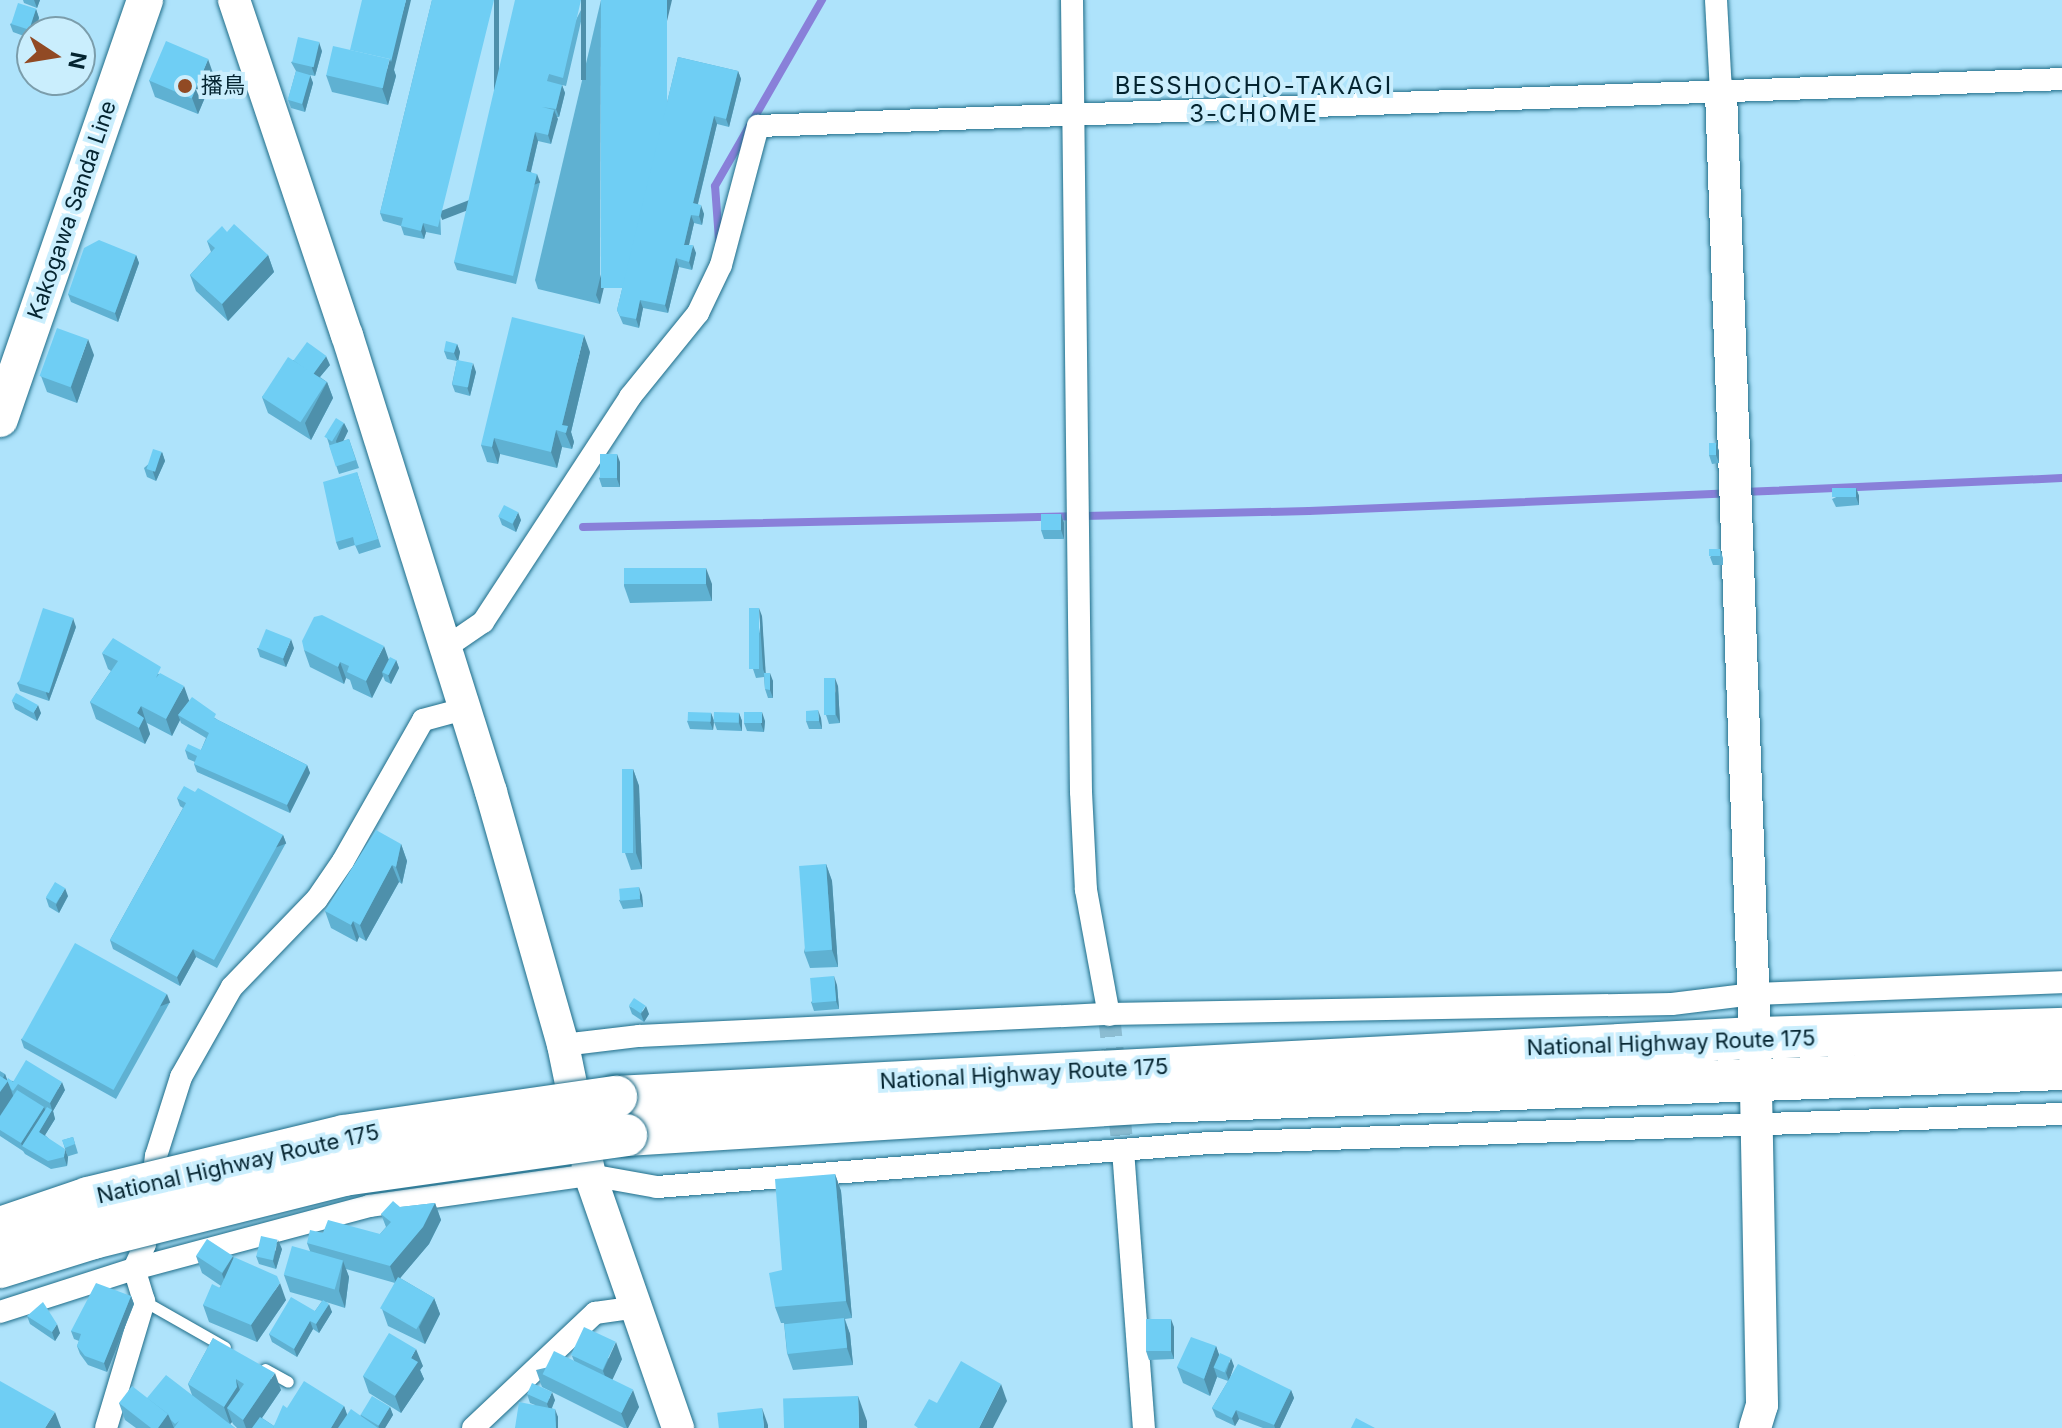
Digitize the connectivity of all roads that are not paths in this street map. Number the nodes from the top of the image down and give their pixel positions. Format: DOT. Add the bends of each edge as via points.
graph roads {
  1 [pos="145,0"];
  2 [pos="234,0"];
  3 [pos="1072,0"];
  4 [pos="1716,0"];
  5 [pos="2062,79"];
  6 [pos="1721,92"];
  7 [pos="1076,113"];
  8 [pos="0,419"];
  9 [pos="445,648"];
  10 [pos="461,710"];
  11 [pos="2062,982"];
  12 [pos="1753,994"];
  13 [pos="1109,1014"];
  14 [pos="2062,1029"];
  15 [pos="1755,1038"];
  16 [pos="563,1045"];
  17 [pos="2062,1069"];
  18 [pos="1756,1082"];
  19 [pos="2062,1114"];
  20 [pos="621,1116"];
  21 [pos="1757,1126"];
  22 [pos="1123,1150"];
  23 [pos="590,1175"];
  24 [pos="0,1228"];
  25 [pos="0,1267"];
  26 [pos="134,1269"];
  27 [pos="144,1301"];
  28 [pos="637,1307"];
  29 [pos="0,1312"];
  30 [pos="236,1353"];
  31 [pos="249,1360"];
  32 [pos="288,1382"];
  33 [pos="106,1428"];
  34 [pos="473,1428"];
  35 [pos="678,1428"];
  36 [pos="1144,1428"];
  37 [pos="1755,1428"];
  1 -- 8 [label="main road, Kakogawa Sanda Line"];
  2 -- 9 [label="street"];
  3 -- 7 [label="street"];
  4 -- 6 [label="street"];
  5 -- 6 [label="street"];
  6 -- 7 [label="street"];
  6 -- 12 [label="street"];
  7 -- 9 [label="street" via="758,126 721,265 698,313 630,397 483,622"];
  7 -- 13 [label="street" via="1081,792 1086,890"];
  9 -- 10 [label="street"];
  10 -- 16 [label="street" via="491,792"];
  10 -- 26 [label="street" via="423,720 317,899 232,987 181,1077 156,1156 145,1244"];
  11 -- 12 [label="street"];
  12 -- 13 [label="street" via="1672,1004"];
  12 -- 15 [label="street"];
  13 -- 16 [label="street" via="639,1036"];
  14 -- 15 [label="highway, National Highway Route 175"];
  15 -- 18 [label="street"];
  15 -- 20 [label="highway, National Highway Route 175"];
  16 -- 23 [label="street"];
  17 -- 18 [label="highway, National Highway Route 175"];
  18 -- 20 [label="highway, National Highway Route 175"];
  18 -- 21 [label="street"];
  19 -- 21 [label="street"];
  20 -- 24 [label="highway, National Highway Route 175, bridge" via="344,1136 88,1198"];
  20 -- 25 [label="highway, National Highway Route 175, bridge" via="343,1175"];
  21 -- 22 [label="street"];
  21 -- 37 [label="street" via="1762,1405"];
  22 -- 23 [label="street" via="657,1187"];
  22 -- 36 [label="street"];
  23 -- 26 [label="street" via="369,1206"];
  23 -- 28 [label="street"];
  26 -- 27 [label="street"];
  26 -- 29 [label="street"];
  27 -- 30 [label="lane"];
  27 -- 33 [label="street"];
  28 -- 34 [label="street" via="595,1313"];
  28 -- 35 [label="street"];
  31 -- 32 [label="lane"];
}
